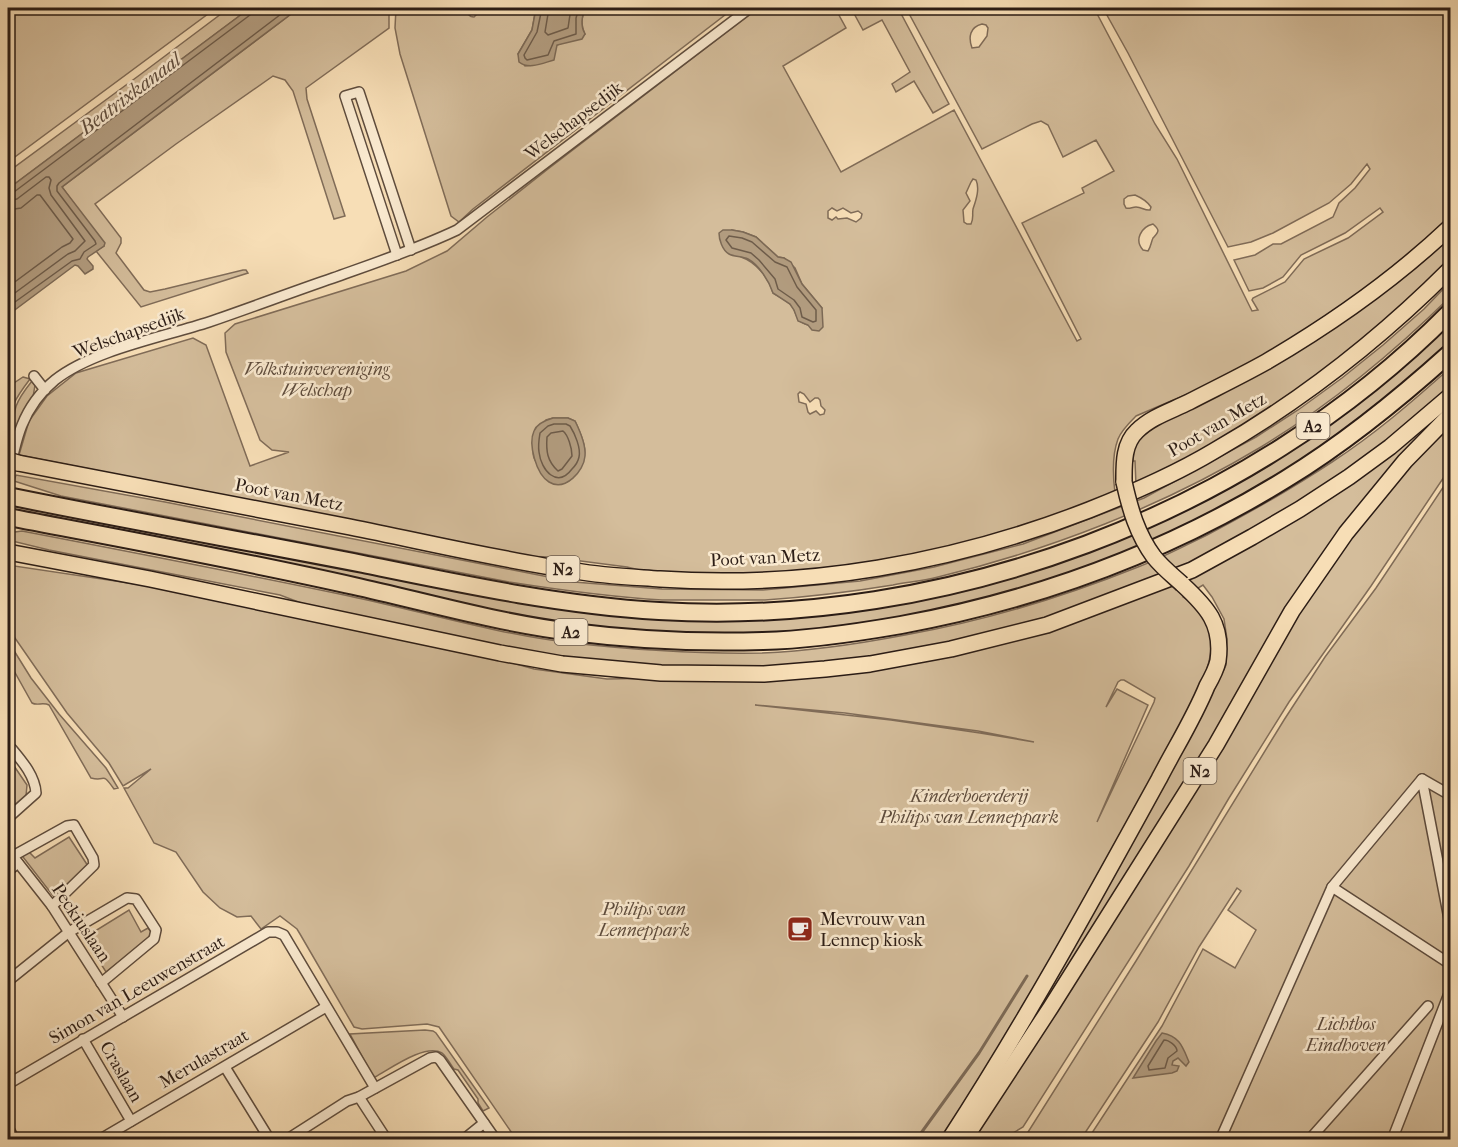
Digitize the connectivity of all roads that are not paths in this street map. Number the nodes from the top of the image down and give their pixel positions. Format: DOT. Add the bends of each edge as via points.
graph roads {
  1 [pos="750,8"];
  2 [pos="1450,227"];
  3 [pos="411,250"];
  4 [pos="398,255"];
  5 [pos="1450,269"];
  6 [pos="1450,312"];
  7 [pos="1450,353"];
  8 [pos="34,376"];
  9 [pos="45,390"];
  10 [pos="1450,396"];
  11 [pos="1450,415"];
  12 [pos="13,462"];
  13 [pos="9,492"];
  14 [pos="8,517"];
  15 [pos="8,552"];
  16 [pos="8,751"];
  17 [pos="1422,779"];
  18 [pos="1450,795"];
  19 [pos="8,818"];
  20 [pos="13,856"];
  21 [pos="8,871"];
  22 [pos="1332,887"];
  23 [pos="52,906"];
  24 [pos="1450,924"];
  25 [pos="69,932"];
  26 [pos="1450,964"];
  27 [pos="8,981"];
  28 [pos="101,983"];
  29 [pos="1450,991"];
  30 [pos="1428,1006"];
  31 [pos="326,1007"];
  32 [pos="123,1017"];
  33 [pos="83,1039"];
  34 [pos="225,1066"];
  35 [pos="8,1084"];
  36 [pos="375,1088"];
  37 [pos="358,1097"];
  38 [pos="131,1121"];
  39 [pos="484,1123"];
  40 [pos="99,1140"];
  41 [pos="270,1140"];
  42 [pos="286,1140"];
  43 [pos="387,1140"];
  44 [pos="463,1140"];
  45 [pos="496,1140"];
  46 [pos="949,1140"];
  47 [pos="964,1140"];
  48 [pos="1220,1140"];
  49 [pos="1309,1140"];
  50 [pos="1392,1140"];
  1 -- 3 [label="street, Welschapsedijk" via="457,230"];
  2 -- 46 [label="highway, N2, bridge" via="1354,306 1265,362 1147,422 1134,433 1124,462 1124,482 1136,527 1155,558 1200,601 1214,621 1219,640 1217,663 1094,898"];
  3 -- 4 [label="street, Welschapsedijk"];
  3 -- 4 [label="street" via="359,92 345,96"];
  4 -- 9 [label="street, Welschapsedijk" via="110,353 70,371"];
  5 -- 12 [label="highway, Poot van Metz / N2" via="1414,305 1334,372 1247,432 1158,481 1066,519 998,541 861,571 787,579 721,580 580,572"];
  6 -- 13 [label="highway, A2" via="1395,363 1310,428 1244,470 1158,515 1029,565 937,589 852,603 764,612 662,611 573,603 434,579"];
  7 -- 14 [label="highway, A2" via="1393,403 1305,467 1163,545 1086,576 992,606 822,637 703,641 571,632"];
  8 -- 9 [label="street"];
  9 -- 13 [label="street, Welschapsedijk" via="22,423"];
  10 -- 15 [label="highway" via="1390,447 1339,483 1192,570 1047,625 951,650 825,669 764,674 671,673 562,664"];
  11 -- 47 [label="highway, N2" via="1405,461 1346,533 1292,610 1216,745"];
  16 -- 19 [label="street" via="12,749 21,760 36,793"];
  17 -- 18 [label="street"];
  17 -- 22 [label="street"];
  17 -- 24 [label="street"];
  20 -- 21 [label="street"];
  20 -- 23 [label="street, Peckiuslaan"];
  20 -- 23 [label="street" via="74,825 94,865"];
  22 -- 26 [label="street"];
  22 -- 48 [label="street"];
  23 -- 25 [label="street, Peckiuslaan"];
  25 -- 27 [label="street"];
  25 -- 28 [label="street, Peckiuslaan"];
  25 -- 28 [label="street" via="127,898 135,899 156,930 154,939"];
  28 -- 32 [label="street, Peckiuslaan"];
  29 -- 50 [label="street"];
  30 -- 49 [label="street"];
  31 -- 32 [label="street, Simon van Leeuwenstraat" via="284,935 268,932"];
  31 -- 34 [label="street, Merulastraat"];
  31 -- 36 [label="street"];
  32 -- 33 [label="street, Simon van Leeuwenstraat"];
  33 -- 35 [label="street, Simon van Leeuwenstraat"];
  33 -- 38 [label="street, Craslaan"];
  34 -- 38 [label="street, Merulastraat"];
  34 -- 41 [label="street"];
  36 -- 37 [label="street"];
  36 -- 39 [label="street" via="436,1057"];
  37 -- 42 [label="street"];
  37 -- 43 [label="street"];
  38 -- 40 [label="street, Merulastraat"];
  39 -- 44 [label="street"];
  39 -- 45 [label="street"];
}
